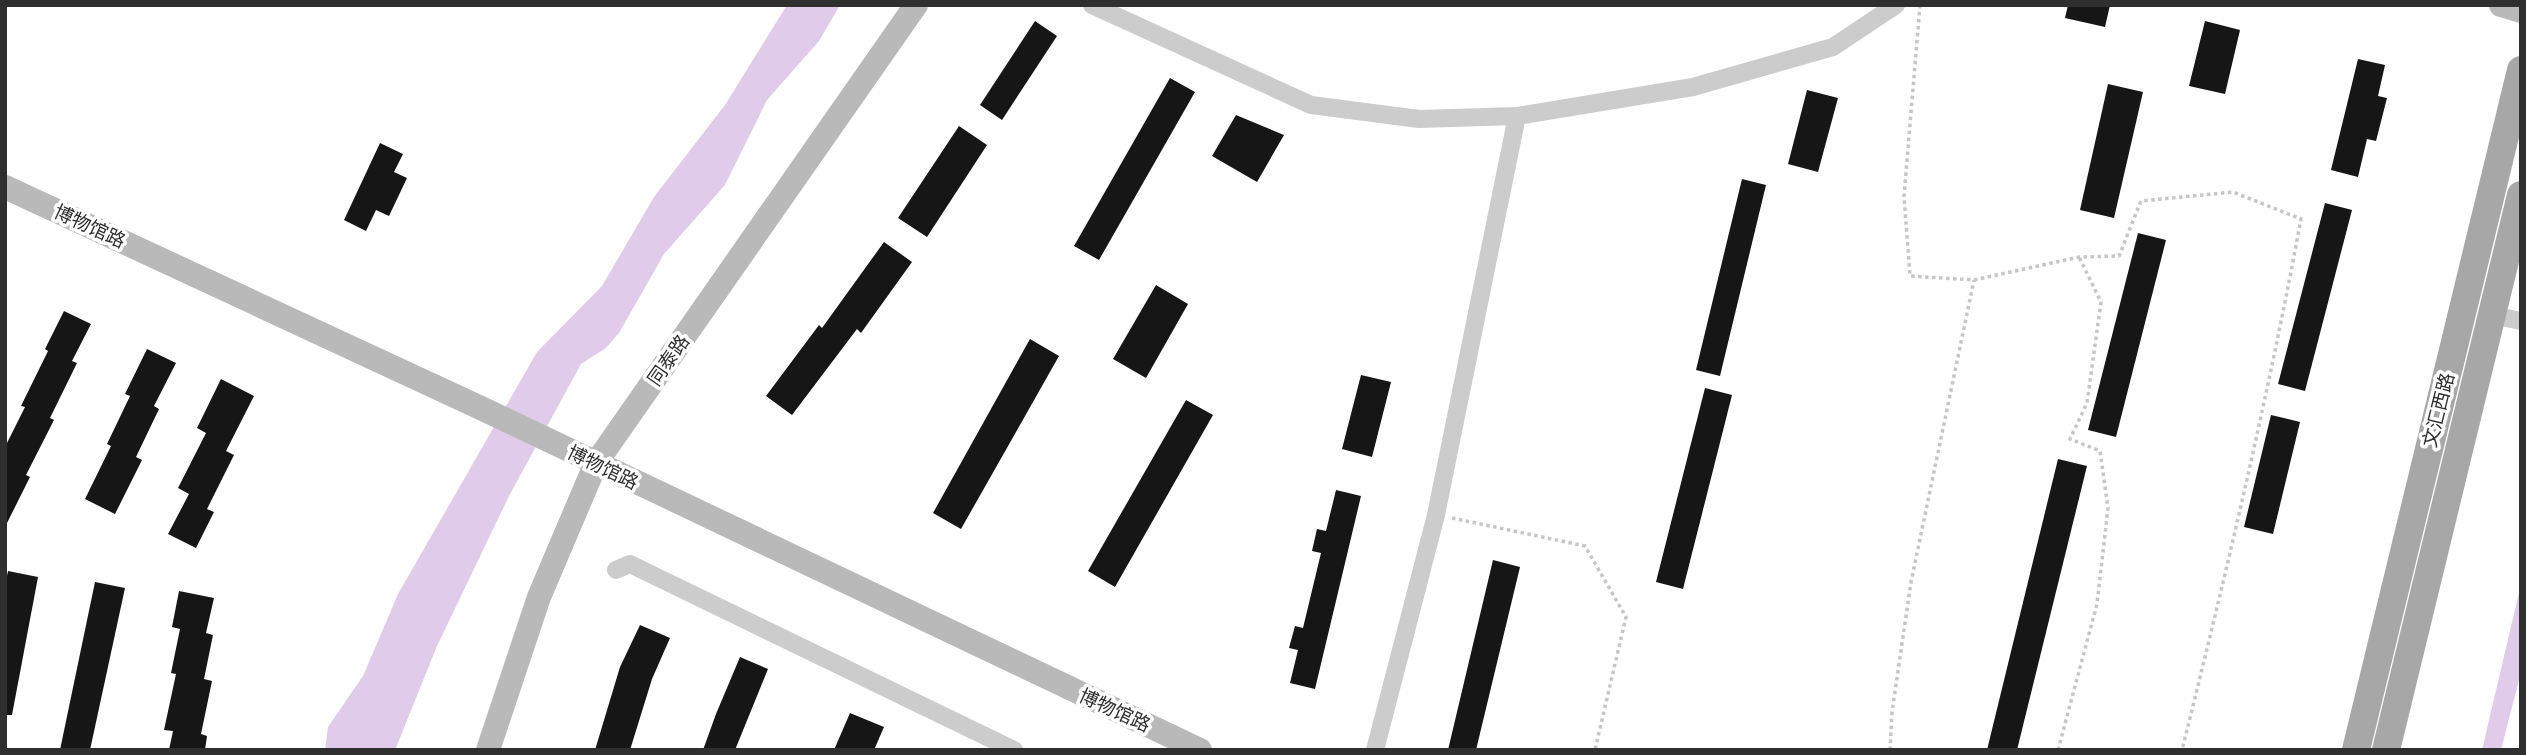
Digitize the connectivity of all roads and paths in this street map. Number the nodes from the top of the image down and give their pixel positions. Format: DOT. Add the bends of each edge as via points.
graph roads {
  1 [pos="916,5"];
  2 [pos="1092,5"];
  3 [pos="1896,5"];
  4 [pos="1920,5"];
  5 [pos="2501,5"];
  6 [pos="2521,11"];
  7 [pos="2521,69"];
  8 [pos="1517,116"];
  9 [pos="5,187"];
  10 [pos="2521,195"];
  11 [pos="2079,257"];
  12 [pos="1974,280"];
  13 [pos="2492,315"];
  14 [pos="2521,321"];
  15 [pos="596,463"];
  16 [pos="1436,515"];
  17 [pos="616,570"];
  18 [pos="488,750"];
  19 [pos="1014,750"];
  20 [pos="1200,750"];
  21 [pos="1375,750"];
  22 [pos="1595,750"];
  23 [pos="1890,750"];
  24 [pos="2058,750"];
  25 [pos="2182,750"];
  26 [pos="2356,750"];
  27 [pos="2386,750"];
  1 -- 15 [label="street, 同泰路"];
  2 -- 8 [label="street" via="1311,105 1419,119"];
  3 -- 8 [label="street" via="1833,47 1693,87"];
  4 -- 12 [label="path" via="1904,196 1910,276"];
  5 -- 6 [label="street"];
  7 -- 26 [label="main road, 文汇西路"];
  8 -- 16 [label="street"];
  9 -- 15 [label="street, 博物馆路"];
  10 -- 13 [label="main road, 文汇西路"];
  11 -- 12 [label="path"];
  11 -- 24 [label="path" via="2101,302 2087,403 2070,439 2100,451 2108,508 2097,604"];
  11 -- 25 [label="path" via="2119,256 2141,201 2233,192 2301,219 2227,571"];
  12 -- 23 [label="path" via="1911,582"];
  13 -- 14 [label="street"];
  13 -- 27 [label="main road, 文汇西路"];
  15 -- 18 [label="street, 同泰路" via="539,597"];
  15 -- 20 [label="street, 博物馆路"];
  16 -- 21 [label="street"];
  16 -- 22 [label="path" via="1584,546 1626,617"];
  17 -- 19 [label="street" via="630,564"];
}
